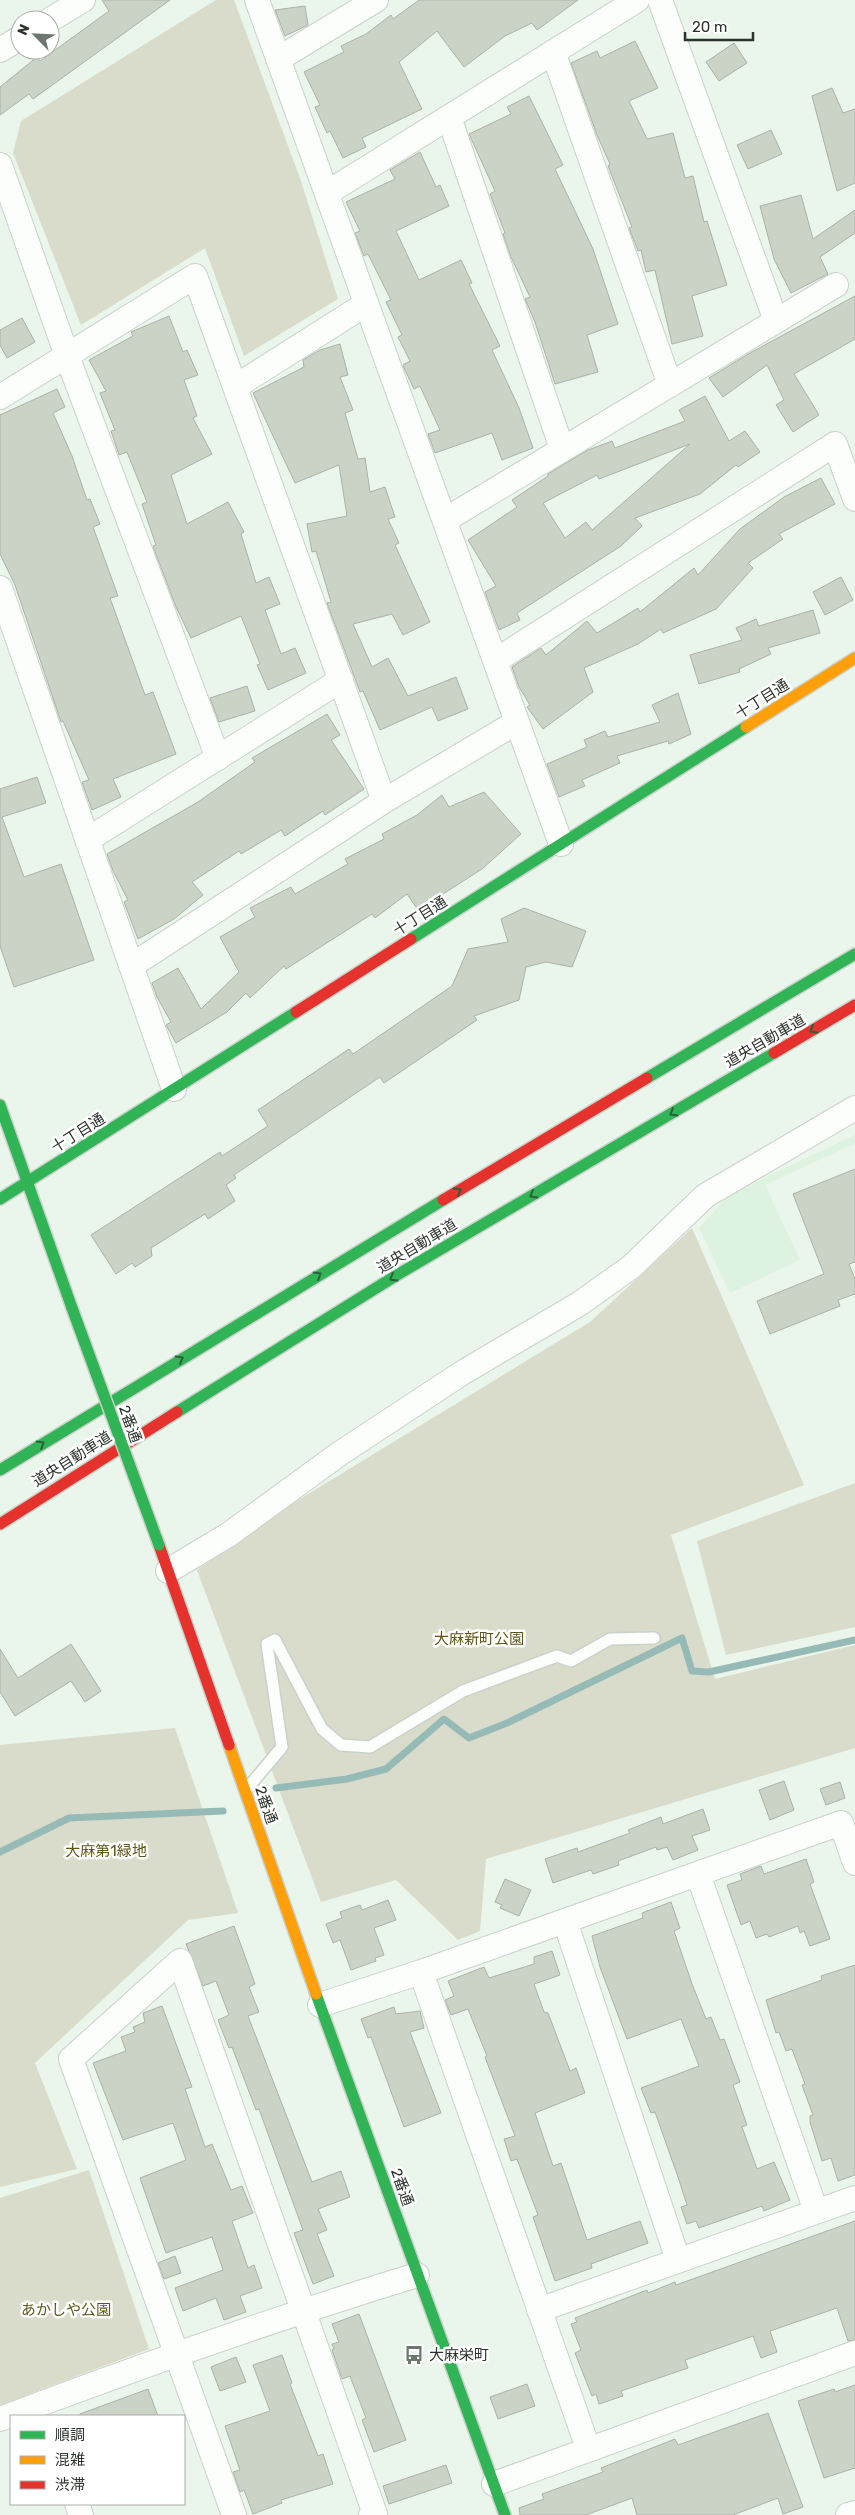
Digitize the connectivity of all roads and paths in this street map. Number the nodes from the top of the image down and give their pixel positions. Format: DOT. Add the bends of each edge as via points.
graph roads {
  1 [pos="83,0"];
  2 [pos="257,0"];
  3 [pos="376,0"];
  4 [pos="637,0"];
  5 [pos="660,0"];
  6 [pos="60,14"];
  7 [pos="553,52"];
  8 [pos="278,59"];
  9 [pos="449,117"];
  10 [pos="0,165"];
  11 [pos="327,193"];
  12 [pos="6,203"];
  13 [pos="836,285"];
  14 [pos="366,304"];
  15 [pos="776,321"];
  16 [pos="67,356"];
  17 [pos="670,385"];
  18 [pos="235,387"];
  19 [pos="0,397"];
  20 [pos="562,449"];
  21 [pos="855,499"];
  22 [pos="445,520"];
  23 [pos="0,588"];
  24 [pos="855,658"];
  25 [pos="495,661"];
  26 [pos="341,680"];
  27 [pos="517,722"];
  28 [pos="218,758"];
  29 [pos="384,801"];
  30 [pos="87,840"];
  31 [pos="561,844"];
  32 [pos="855,954"];
  33 [pos="131,966"];
  34 [pos="855,1005"];
  35 [pos="174,1090"];
  36 [pos="0,1105"];
  37 [pos="855,1108"];
  38 [pos="28,1182"];
  39 [pos="0,1199"];
  40 [pos="0,1470"];
  41 [pos="0,1524"];
  42 [pos="168,1570"];
  43 [pos="654,1638"];
  44 [pos="245,1791"];
  45 [pos="855,1863"];
  46 [pos="698,1874"];
  47 [pos="565,1921"];
  48 [pos="421,1972"];
  49 [pos="320,2005"];
  50 [pos="855,2198"];
  51 [pos="816,2211"];
  52 [pos="678,2260"];
  53 [pos="417,2275"];
  54 [pos="303,2310"];
  55 [pos="539,2310"];
  56 [pos="176,2353"];
  57 [pos="855,2353"];
  58 [pos="46,2409"];
  59 [pos="18,2415"];
  60 [pos="588,2448"];
  61 [pos="494,2484"];
  62 [pos="855,2513"];
  63 [pos="234,2515"];
  64 [pos="371,2515"];
  65 [pos="505,2515"];
  66 [pos="848,2515"];
  1 -- 6 [label="street"];
  2 -- 8 [label="street"];
  3 -- 8 [label="street"];
  4 -- 7 [label="street"];
  5 -- 15 [label="street"];
  7 -- 9 [label="street"];
  7 -- 17 [label="street"];
  8 -- 11 [label="street"];
  9 -- 11 [label="street"];
  9 -- 20 [label="street"];
  10 -- 12 [label="street"];
  11 -- 14 [label="street"];
  12 -- 16 [label="street"];
  13 -- 15 [label="street"];
  14 -- 18 [label="street"];
  14 -- 22 [label="street"];
  15 -- 17 [label="street"];
  16 -- 18 [label="street" via="195,276"];
  16 -- 19 [label="street"];
  16 -- 28 [label="street"];
  17 -- 20 [label="street"];
  18 -- 26 [label="street"];
  20 -- 22 [label="street"];
  21 -- 25 [label="street" via="835,444"];
  22 -- 25 [label="street"];
  23 -- 30 [label="street"];
  24 -- 31 [label="main road, 十丁目通"];
  25 -- 27 [label="street"];
  26 -- 28 [label="street"];
  26 -- 29 [label="street"];
  27 -- 29 [label="street"];
  27 -- 31 [label="street"];
  28 -- 30 [label="street"];
  29 -- 33 [label="street"];
  30 -- 33 [label="street"];
  31 -- 35 [label="main road, 十丁目通"];
  40 -- 32 [label="main road, 道央自動車道, one-way" via="375,1240"];
  33 -- 35 [label="street"];
  34 -- 41 [label="main road, 道央自動車道, one-way" via="397,1275"];
  35 -- 38 [label="main road, 十丁目通"];
  36 -- 38 [label="main road, 2番通"];
  37 -- 42 [label="street" via="705,1196 632,1267 579,1304 462,1373 339,1454 228,1535"];
  38 -- 39 [label="main road, 十丁目通"];
  38 -- 42 [label="main road, 2番通, bridge"];
  42 -- 44 [label="main road, 2番通"];
  43 -- 44 [label="lane" via="610,1639 571,1661 557,1656 463,1690 370,1747 341,1745 322,1729 275,1640 267,1644 282,1747"];
  44 -- 49 [label="main road, 2番通"];
  45 -- 46 [label="street" via="841,1823"];
  46 -- 47 [label="street"];
  46 -- 51 [label="street"];
  47 -- 48 [label="street"];
  47 -- 52 [label="street"];
  48 -- 49 [label="street"];
  48 -- 55 [label="street"];
  49 -- 53 [label="main road, 2番通"];
  50 -- 51 [label="street"];
  51 -- 52 [label="street"];
  52 -- 55 [label="street"];
  53 -- 54 [label="street"];
  53 -- 61 [label="main road, 2番通"];
  54 -- 56 [label="street"];
  54 -- 56 [label="street" via="180,1961 71,2059"];
  54 -- 64 [label="street" via="375,2514"];
  55 -- 60 [label="street"];
  56 -- 58 [label="street"];
  56 -- 63 [label="street"];
  57 -- 60 [label="street"];
  58 -- 59 [label="street"];
  60 -- 61 [label="street"];
  61 -- 65 [label="main road, 2番通"];
  62 -- 66 [label="street"];
}
